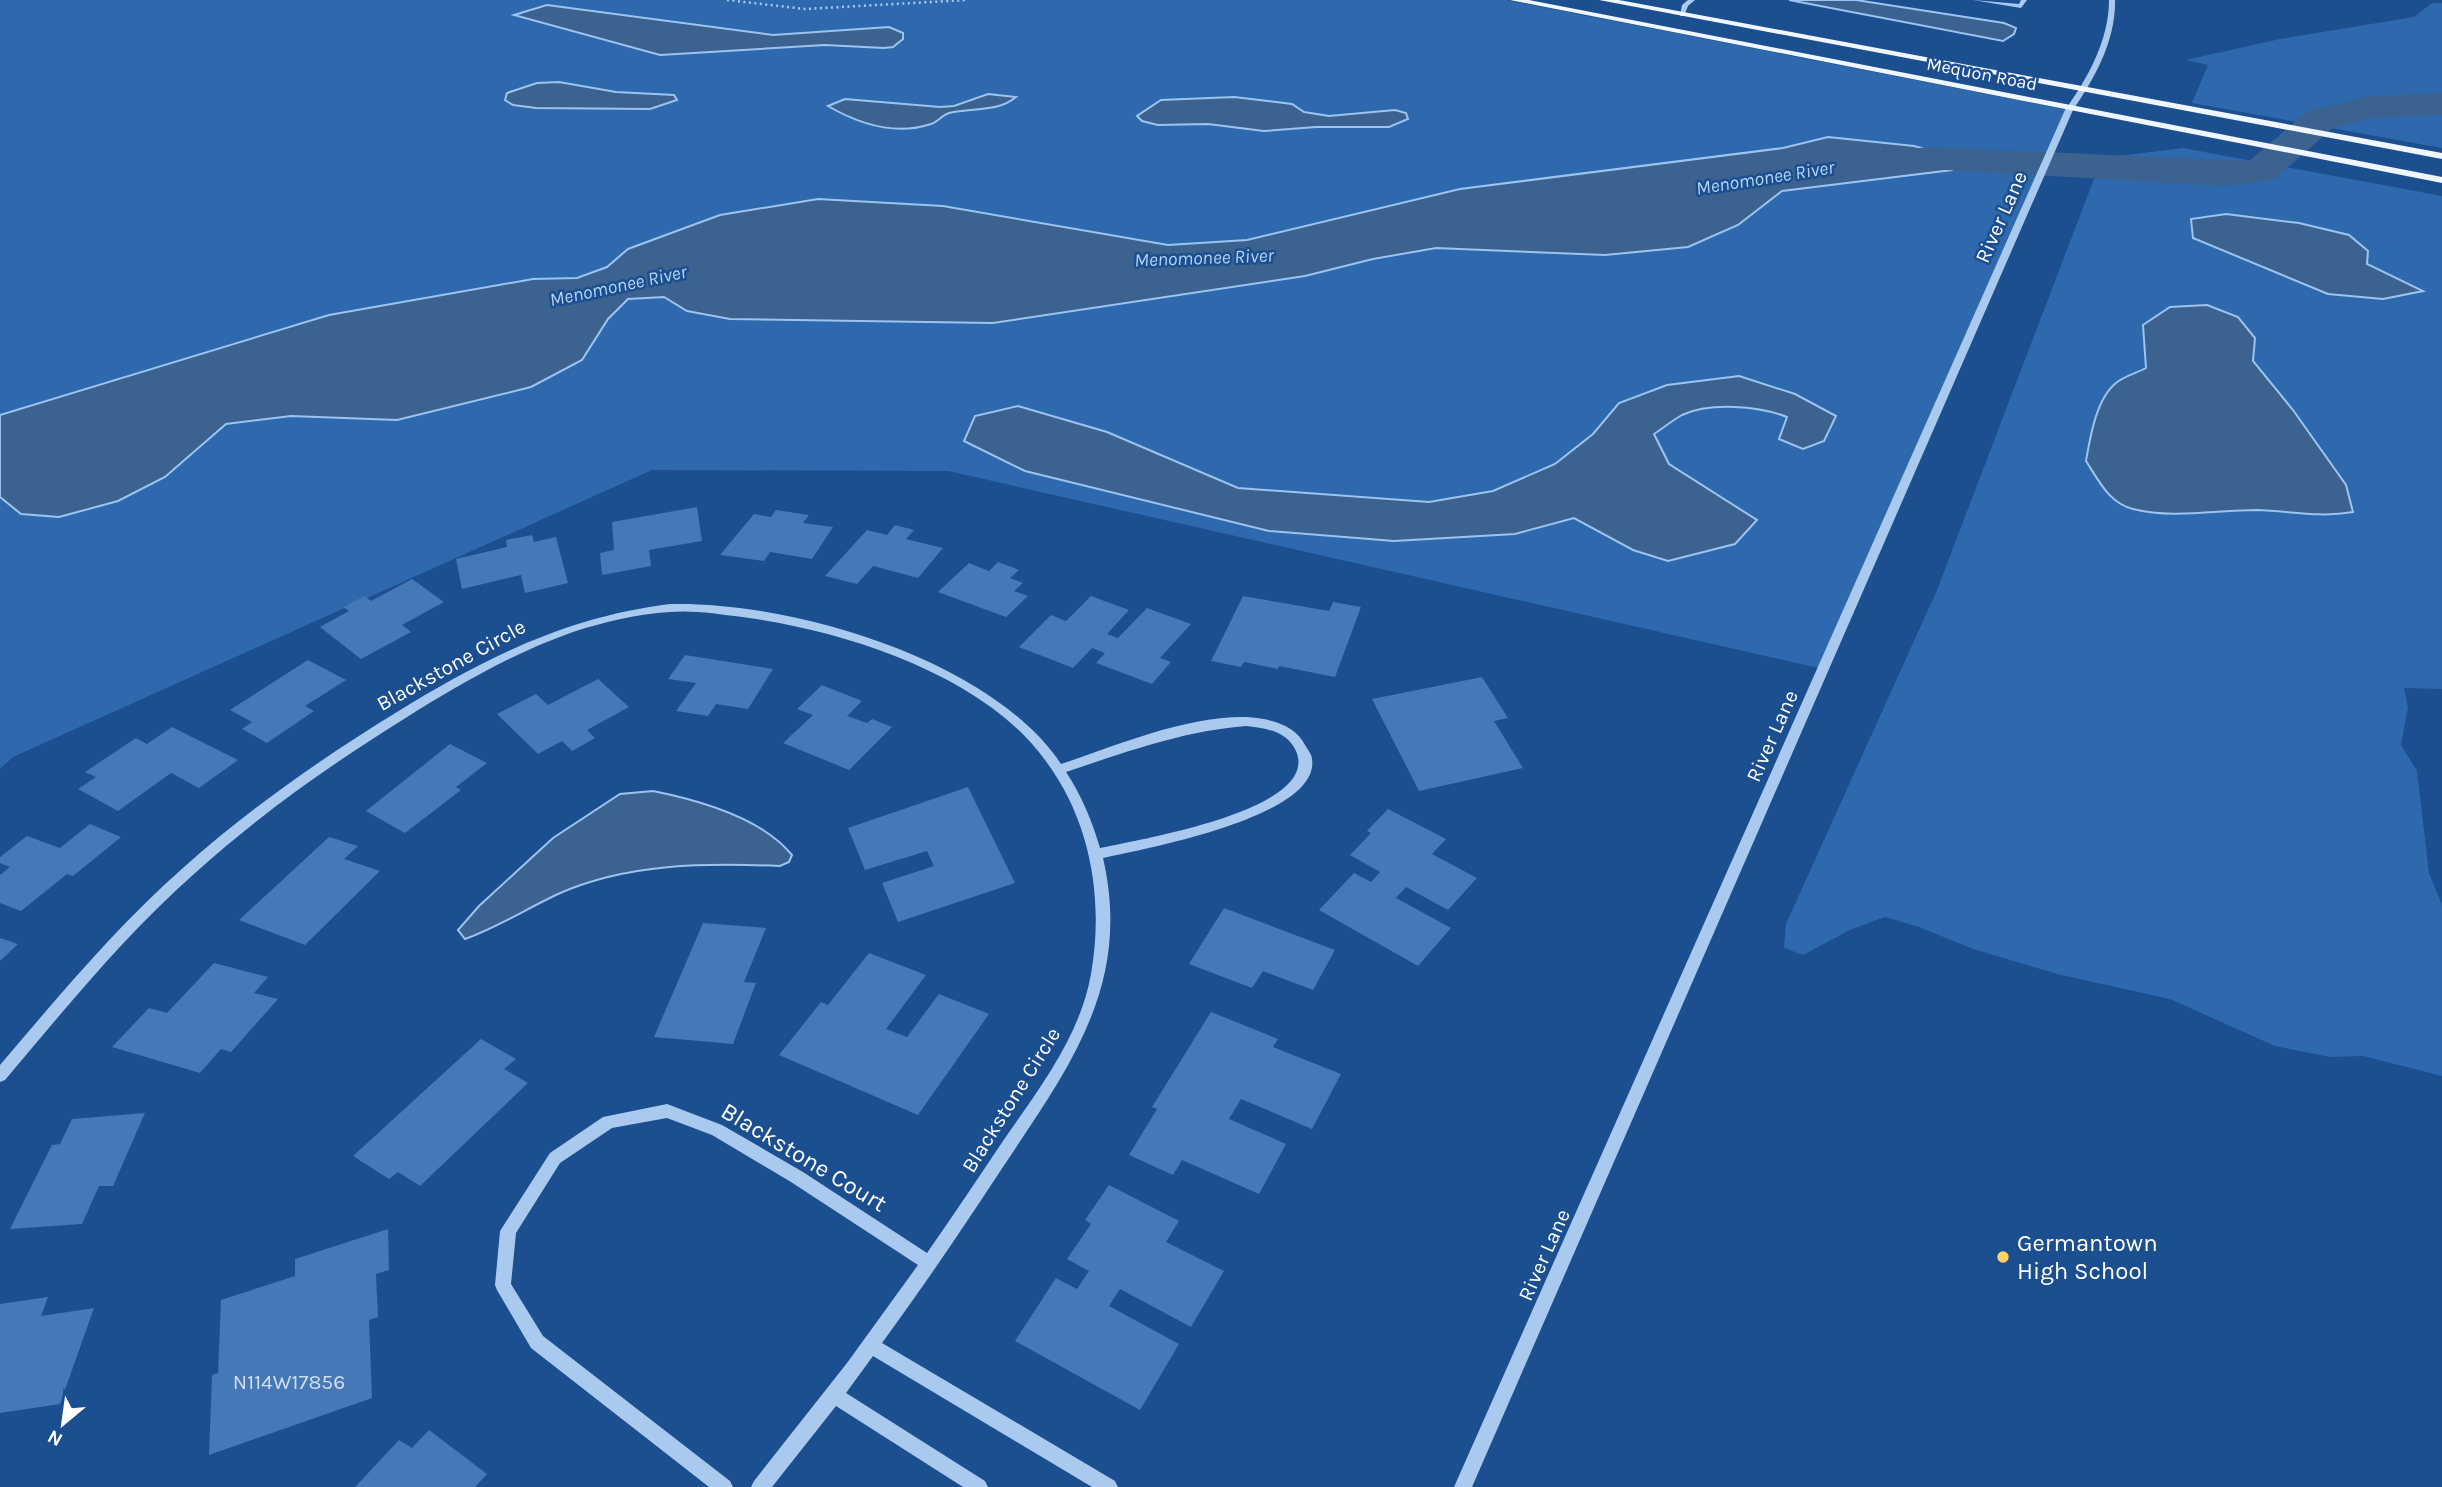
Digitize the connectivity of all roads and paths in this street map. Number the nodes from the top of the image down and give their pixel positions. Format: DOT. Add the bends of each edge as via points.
graph roads {
  1 [pos="727,0"];
  2 [pos="967,0"];
  3 [pos="1515,0"];
  4 [pos="1604,0"];
  5 [pos="1692,0"];
  6 [pos="1976,0"];
  7 [pos="2024,0"];
  8 [pos="2112,0"];
  9 [pos="1682,15"];
  10 [pos="1667,30"];
  11 [pos="2083,91"];
  12 [pos="2069,110"];
  13 [pos="2442,156"];
  14 [pos="2041,173"];
  15 [pos="2442,180"];
  16 [pos="1061,769"];
  17 [pos="1097,854"];
  18 [pos="0,1076"];
  19 [pos="930,1264"];
  20 [pos="871,1346"];
  21 [pos="835,1396"];
  22 [pos="724,1487"];
  23 [pos="760,1487"];
  24 [pos="979,1487"];
  25 [pos="1109,1487"];
  26 [pos="1463,1487"];
  1 -- 2 [label="path" via="785,9 823,9"];
  3 -- 10 [label="main road, Mequon Road"];
  4 -- 9 [label="main road, Mequon Road"];
  5 -- 9 [label="street"];
  6 -- 7 [label="street" via="2021,6"];
  8 -- 11 [label="street, River Lane" via="2111,19"];
  9 -- 10 [label="main road"];
  9 -- 11 [label="main road, Mequon Road"];
  10 -- 12 [label="main road, Mequon Road"];
  11 -- 12 [label="street, River Lane"];
  11 -- 13 [label="main road, Mequon Road"];
  12 -- 14 [label="street, River Lane"];
  12 -- 15 [label="main road, Mequon Road"];
  14 -- 26 [label="street, River Lane"];
  16 -- 17 [label="street, Blackstone Circle" via="1081,807"];
  16 -- 17 [label="street" via="1213,722 1250,719 1294,736 1306,760 1301,778 1278,801 1242,817"];
  16 -- 18 [label="street, Blackstone Circle" via="1005,711 955,679 824,626 766,615 673,608 627,614 538,640 438,692 351,746 215,847 105,954"];
  17 -- 19 [label="street, Blackstone Circle" via="1102,931 1097,978 1084,1023 1056,1076"];
  19 -- 20 [label="street, Blackstone Circle"];
  19 -- 22 [label="street, Blackstone Court" via="774,1163 717,1130 667,1111 608,1122 555,1158 508,1231 503,1285 537,1342"];
  20 -- 21 [label="street, Blackstone Circle"];
  20 -- 25 [label="street"];
  21 -- 23 [label="street, Blackstone Circle"];
  21 -- 24 [label="street"];
}
